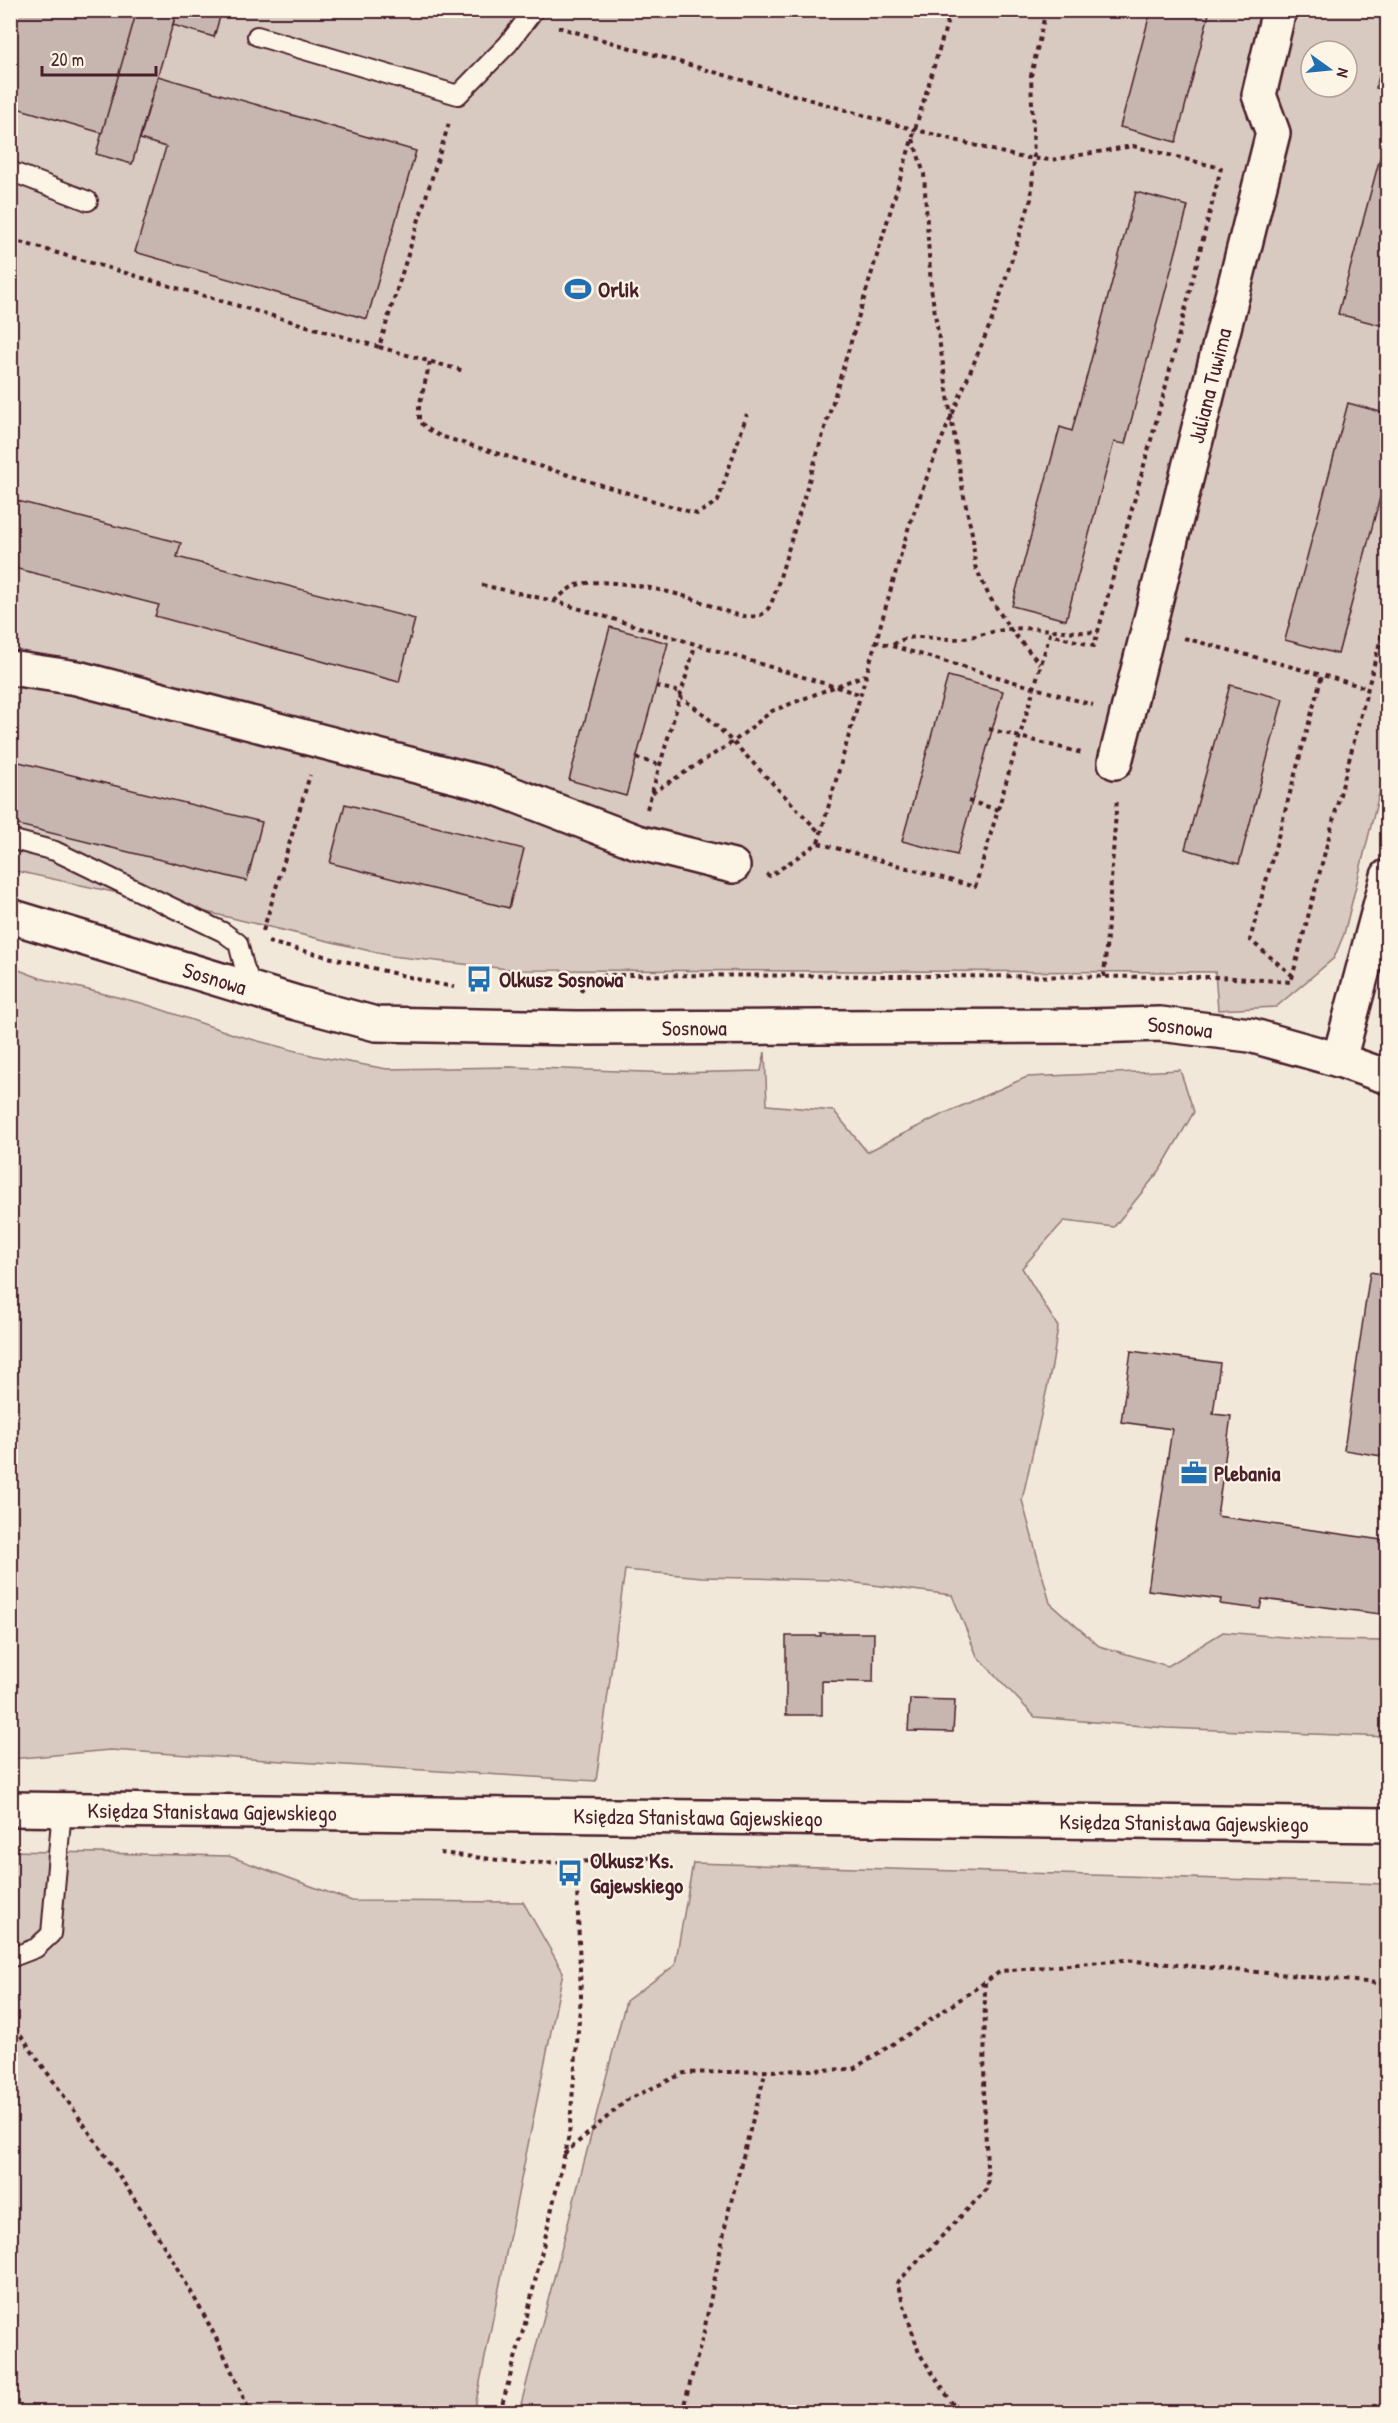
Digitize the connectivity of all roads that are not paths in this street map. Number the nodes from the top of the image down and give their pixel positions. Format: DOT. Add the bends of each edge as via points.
graph roads {
  1 [pos="1279,10"];
  2 [pos="531,14"];
  3 [pos="257,36"];
  4 [pos="10,171"];
  5 [pos="87,201"];
  6 [pos="10,668"];
  7 [pos="1115,762"];
  8 [pos="10,839"];
  9 [pos="732,866"];
  10 [pos="1388,876"];
  11 [pos="10,916"];
  12 [pos="254,991"];
  13 [pos="1338,1060"];
  14 [pos="1388,1077"];
  15 [pos="10,1809"];
  16 [pos="62,1809"];
  17 [pos="1388,1825"];
  18 [pos="10,1958"];
  1 -- 7 [label="street, Juliana Tuwima" via="1258,95 1273,133"];
  2 -- 3 [label="lane" via="508,44 458,94"];
  4 -- 5 [label="lane"];
  6 -- 9 [label="street" via="77,678 486,784 637,842"];
  8 -- 12 [label="lane" via="55,851 223,932 238,944"];
  10 -- 13 [label="street"];
  11 -- 12 [label="street, Sosnowa"];
  12 -- 13 [label="street, Sosnowa" via="386,1025 655,1028 1160,1024 1250,1035"];
  13 -- 14 [label="street, Sosnowa"];
  15 -- 16 [label="street, Księdza Stanisława Gajewskiego"];
  16 -- 17 [label="street, Księdza Stanisława Gajewskiego"];
  16 -- 18 [label="lane" via="51,1934 36,1948"];
}
